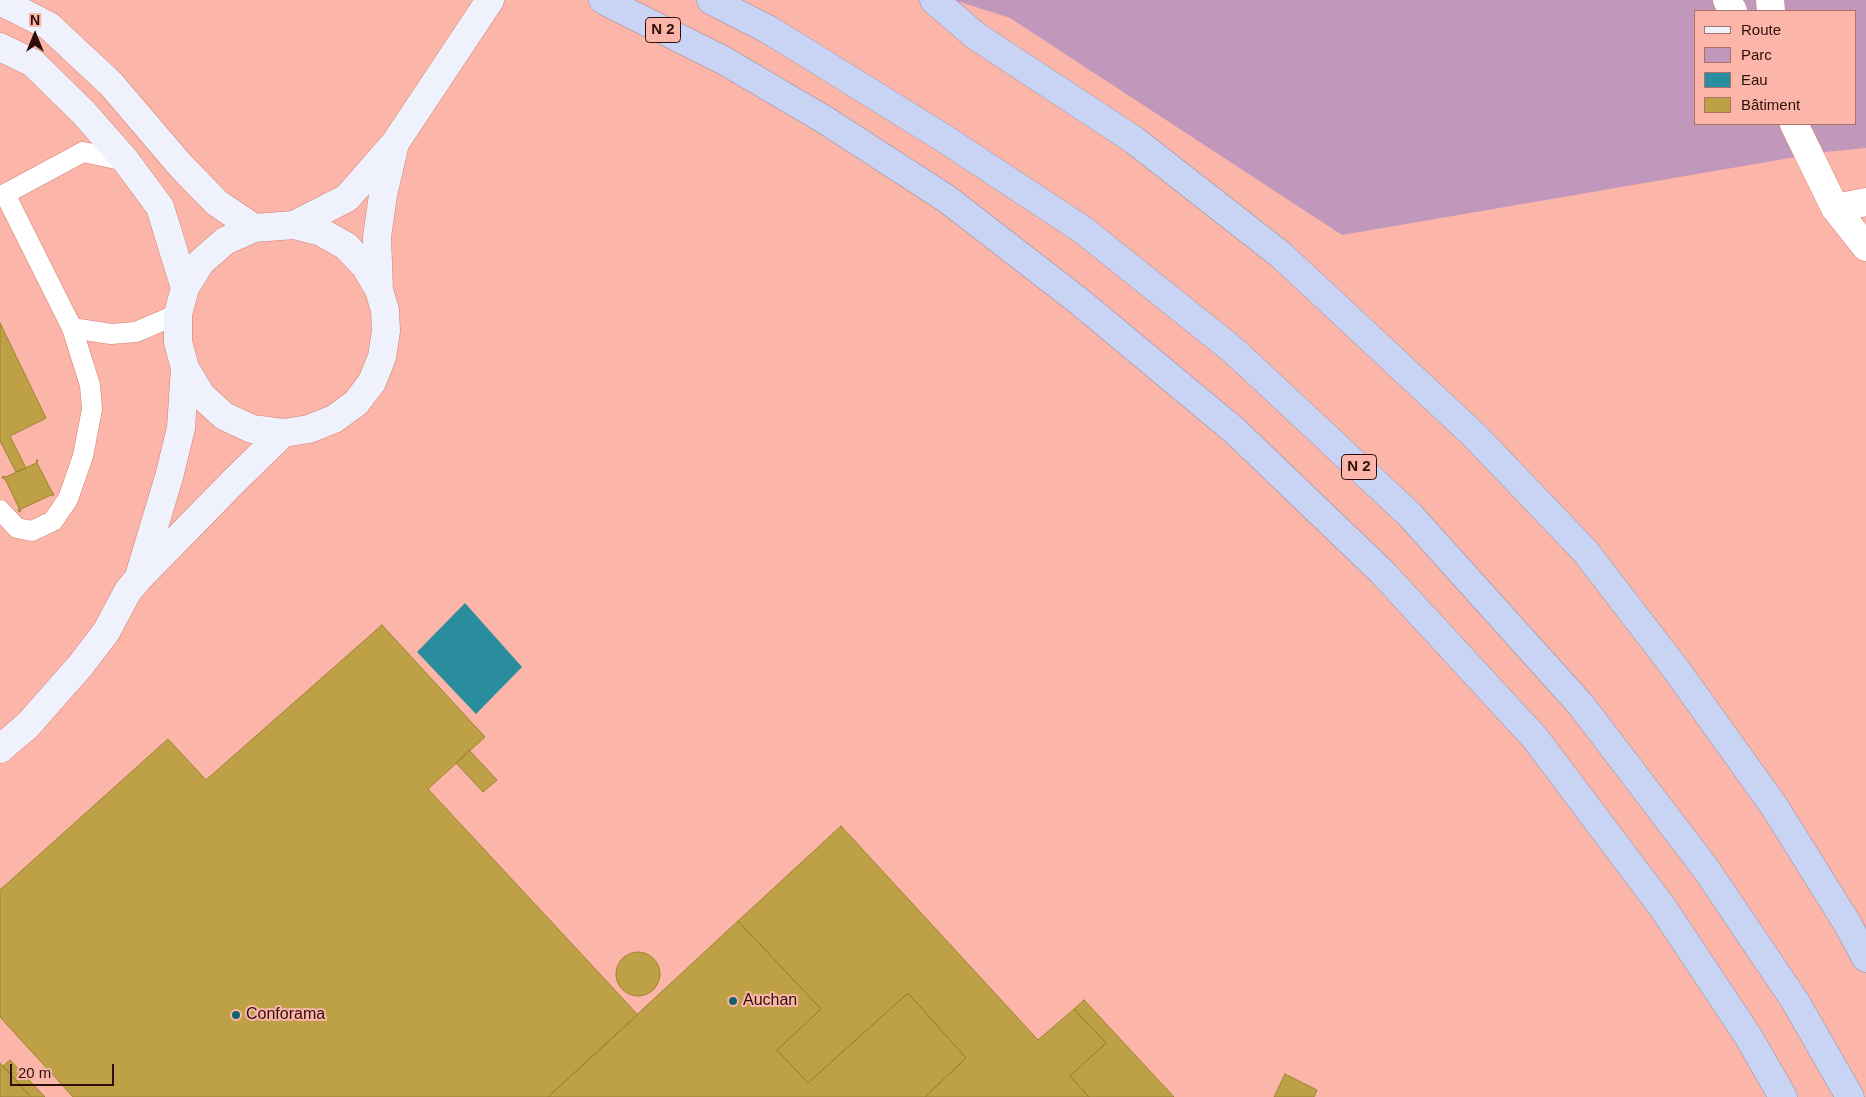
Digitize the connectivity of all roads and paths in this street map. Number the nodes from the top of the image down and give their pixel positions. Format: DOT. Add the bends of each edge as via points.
graph roads {
  1 [pos="603,0"];
  2 [pos="711,0"];
  3 [pos="934,0"];
  4 [pos="0,1"];
  5 [pos="486,8"];
  6 [pos="0,46"];
  7 [pos="1794,125"];
  8 [pos="394,143"];
  9 [pos="126,161"];
  10 [pos="1866,202"];
  11 [pos="1835,208"];
  12 [pos="294,225"];
  13 [pos="254,228"];
  14 [pos="1866,247"];
  15 [pos="185,288"];
  16 [pos="379,290"];
  17 [pos="178,314"];
  18 [pos="72,328"];
  19 [pos="185,368"];
  20 [pos="283,433"];
  21 [pos="0,510"];
  22 [pos="138,579"];
  23 [pos="0,749"];
  24 [pos="1866,958"];
  25 [pos="1783,1097"];
  26 [pos="1850,1097"];
  1 -- 25 [label="highway, N 2" via="731,65 825,120 947,200 1080,302 1235,431 1382,572 1535,738 1663,908 1748,1036"];
  2 -- 26 [label="highway, N 2" via="771,31 946,139 1083,230 1233,350 1409,514 1581,705 1706,869 1795,1001"];
  3 -- 24 [label="highway" via="976,36 1134,140 1281,255 1480,442 1586,551 1675,668 1774,806"];
  4 -- 13 [label="street" via="49,26 111,84 217,204"];
  5 -- 8 [label="street"];
  6 -- 9 [label="street" via="33,63 84,113"];
  7 -- 11 [label="street"];
  8 -- 12 [label="street" via="347,198"];
  8 -- 16 [label="street" via="377,237"];
  9 -- 15 [label="street" via="160,207"];
  9 -- 18 [label="lane" via="83,152 4,194"];
  10 -- 11 [label="street"];
  11 -- 14 [label="street"];
  12 -- 13 [label="street"];
  12 -- 16 [label="street" via="321,232 346,246 365,266"];
  13 -- 15 [label="street" via="225,241 213,251 201,262"];
  15 -- 17 [label="street"];
  16 -- 20 [label="street" via="385,310 386,331 382,357 372,382 356,403 334,419 310,429"];
  17 -- 18 [label="lane" via="136,332 111,334"];
  17 -- 19 [label="street" via="178,342"];
  18 -- 21 [label="lane" via="90,385 92,408 83,456 68,499 53,521 32,532 17,528"];
  19 -- 20 [label="street" via="201,395 224,416 252,429"];
  19 -- 22 [label="street" via="181,428"];
  20 -- 22 [label="street"];
  22 -- 23 [label="street" via="106,632 80,666 28,725"];
}
